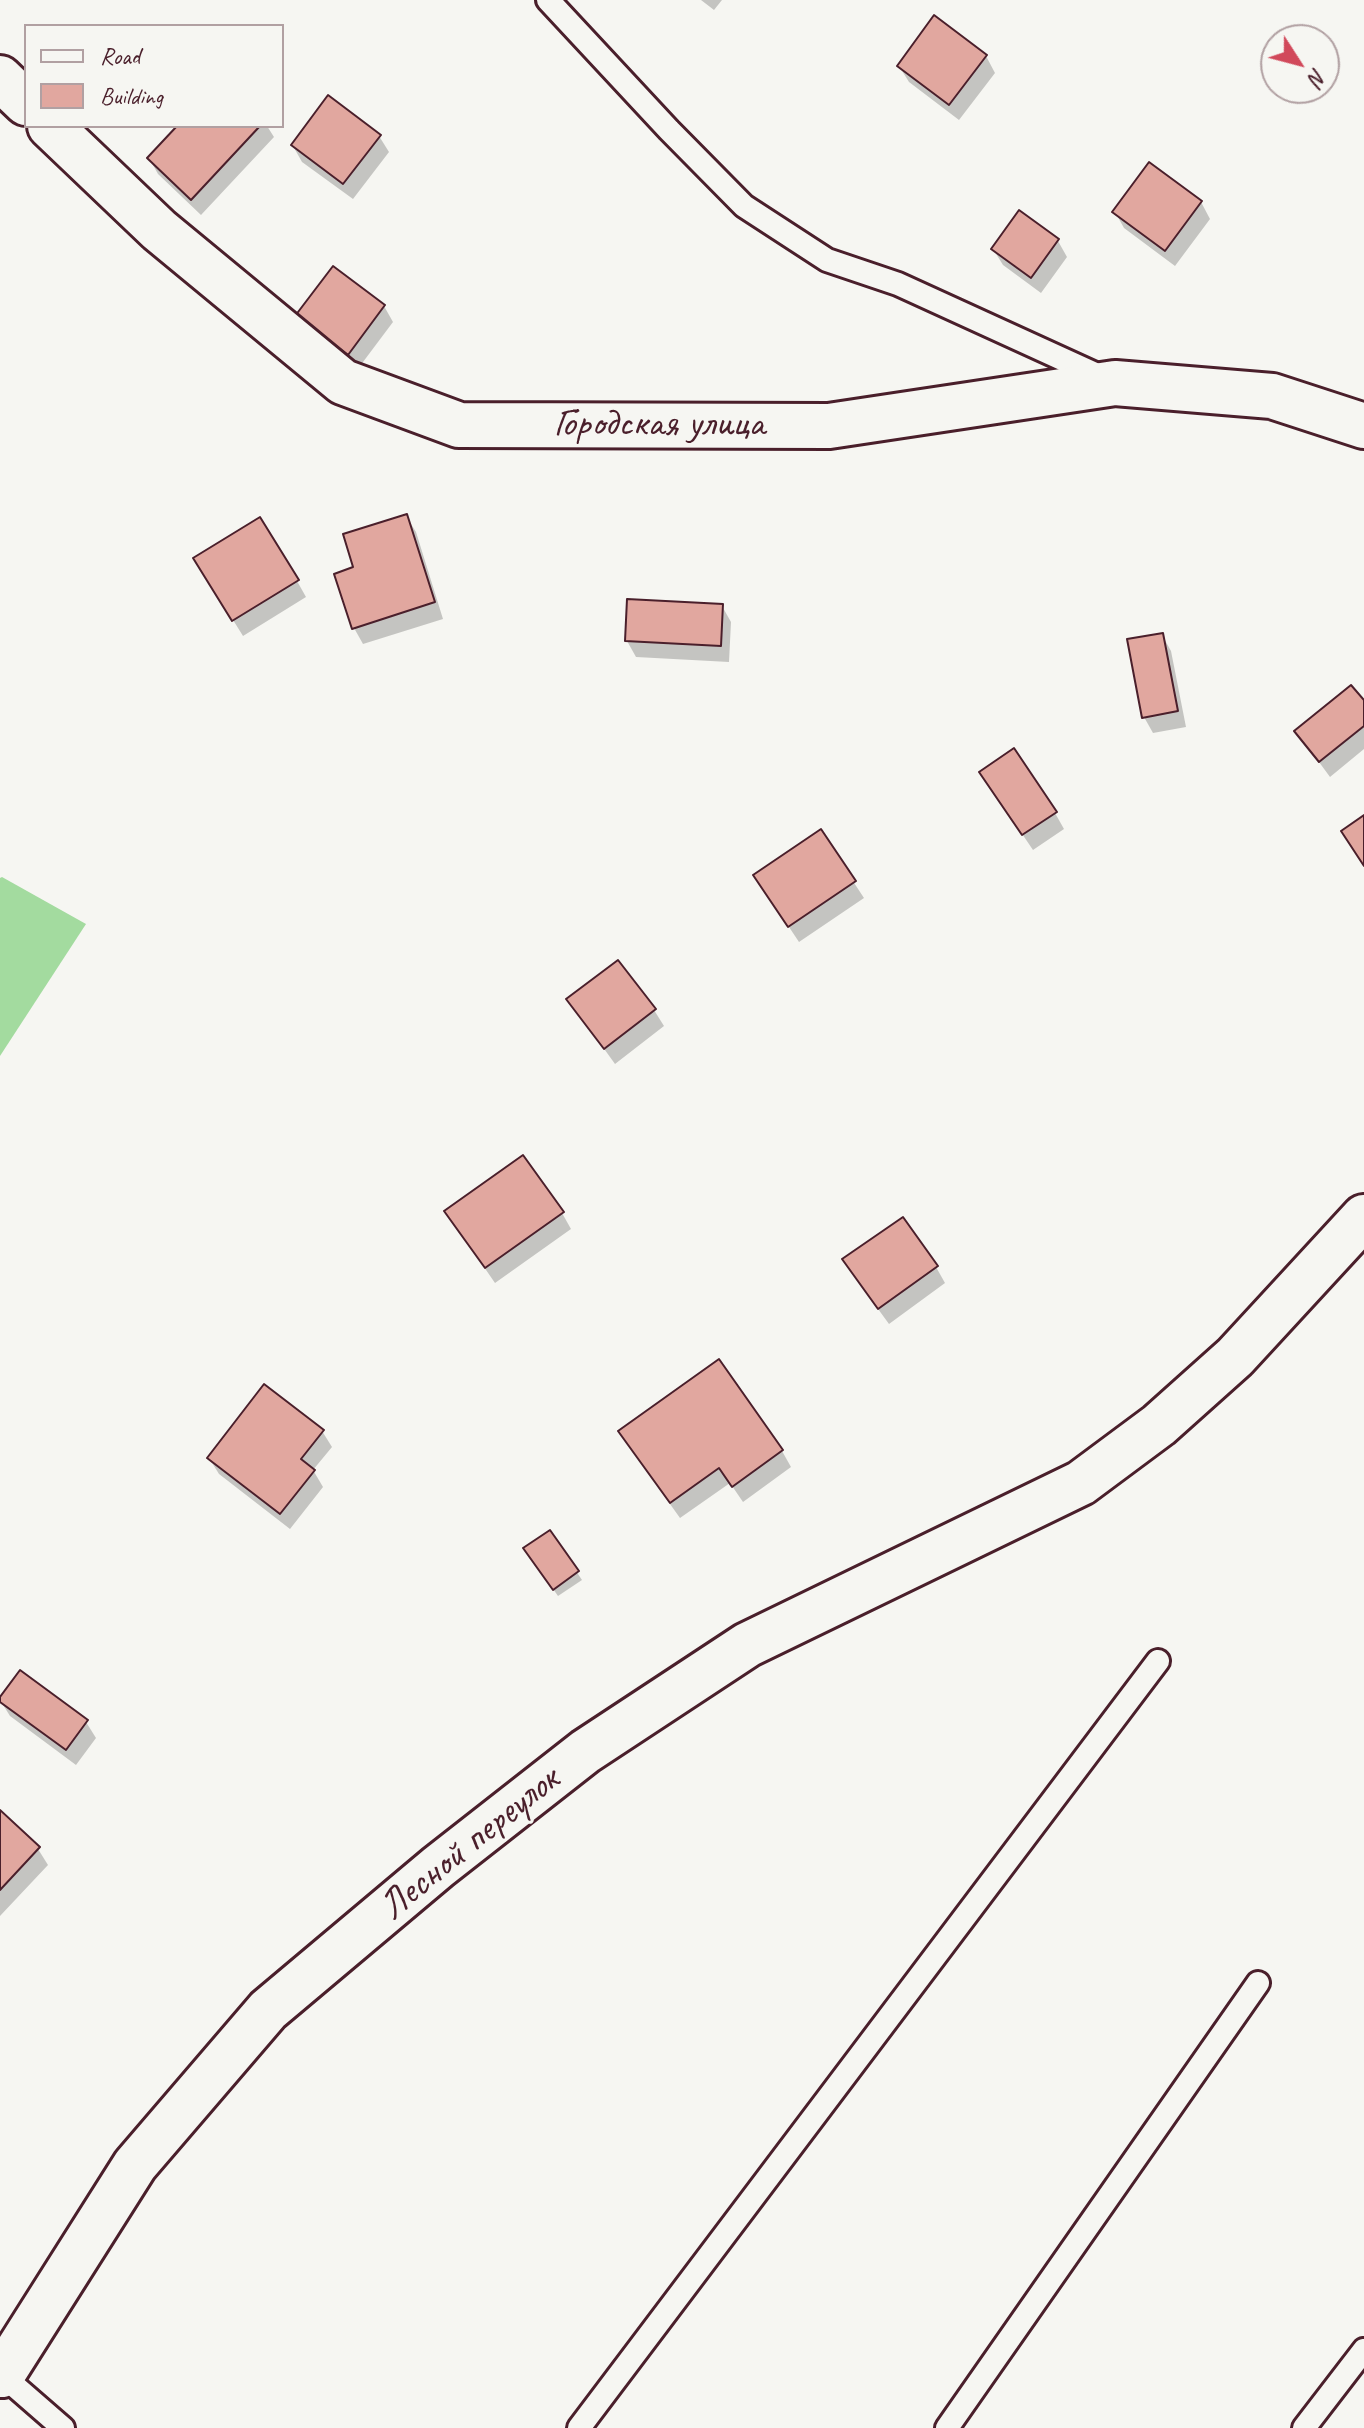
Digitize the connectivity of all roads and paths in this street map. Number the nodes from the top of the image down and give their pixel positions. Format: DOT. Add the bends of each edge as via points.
graph roads {
  1 [pos="548,0"];
  2 [pos="0,78"];
  3 [pos="24,101"];
  4 [pos="52,128"];
  5 [pos="1115,383"];
  6 [pos="1364,426"];
  7 [pos="1364,1217"];
  8 [pos="1158,1661"];
  9 [pos="1258,1983"];
  10 [pos="1364,2350"];
  11 [pos="1,2377"];
  12 [pos="63,2428"];
  13 [pos="579,2428"];
  14 [pos="947,2428"];
  15 [pos="1304,2428"];
  1 -- 5 [label="lane" via="744,206 827,260 898,284"];
  2 -- 3 [label="street"];
  4 -- 5 [label="street, Городская улица" via="159,230 343,382 459,425 829,426"];
  5 -- 6 [label="street, Городская улица" via="1272,396"];
  7 -- 11 [label="street, Лесной переулок" via="1235,1357 1159,1425 1081,1483 747,1645 586,1751 268,2010 126,2178"];
  8 -- 13 [label="lane"];
  9 -- 14 [label="lane"];
  10 -- 15 [label="lane"];
  11 -- 12 [label="lane"];
}
